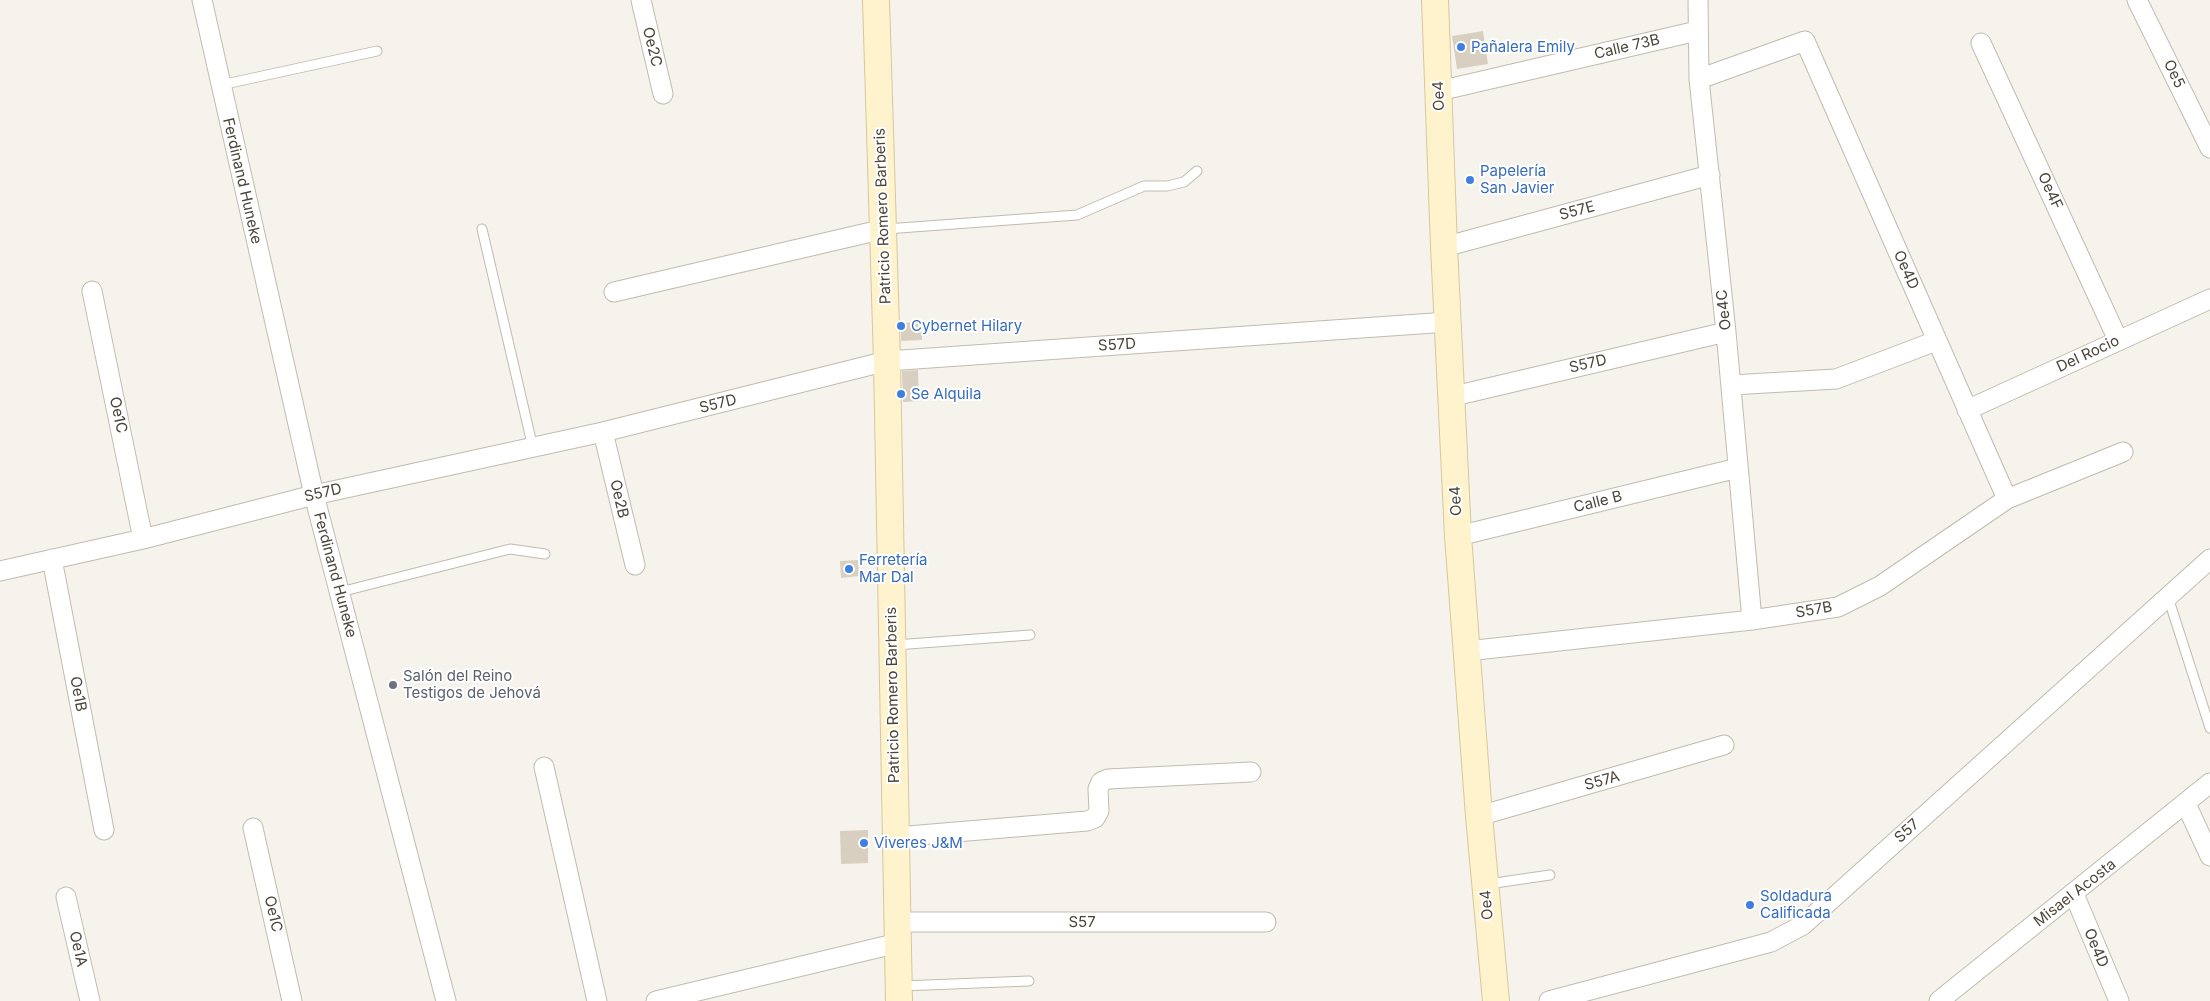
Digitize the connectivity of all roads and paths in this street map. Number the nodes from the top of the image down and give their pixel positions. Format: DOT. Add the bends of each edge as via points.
graph roads {
  1 [pos="202,0"];
  2 [pos="640,0"];
  3 [pos="876,0"];
  4 [pos="1435,0"];
  5 [pos="1698,0"];
  6 [pos="2137,0"];
  7 [pos="1698,31"];
  8 [pos="1981,43"];
  9 [pos="377,51"];
  10 [pos="1699,79"];
  11 [pos="220,85"];
  12 [pos="1439,91"];
  13 [pos="663,94"];
  14 [pos="2210,148"];
  15 [pos="1197,171"];
  16 [pos="1710,174"];
  17 [pos="884,229"];
  18 [pos="482,230"];
  19 [pos="1444,247"];
  20 [pos="92,291"];
  21 [pos="614,292"];
  22 [pos="2210,299"];
  23 [pos="1448,322"];
  24 [pos="1726,332"];
  25 [pos="1936,340"];
  26 [pos="2118,340"];
  27 [pos="887,361"];
  28 [pos="1731,385"];
  29 [pos="1450,397"];
  30 [pos="1967,410"];
  31 [pos="603,432"];
  32 [pos="533,448"];
  33 [pos="2123,452"];
  34 [pos="1738,468"];
  35 [pos="314,495"];
  36 [pos="2007,498"];
  37 [pos="1458,536"];
  38 [pos="143,540"];
  39 [pos="545,554"];
  40 [pos="52,559"];
  41 [pos="2210,559"];
  42 [pos="635,565"];
  43 [pos="0,571"];
  44 [pos="340,592"];
  45 [pos="2168,596"];
  46 [pos="1752,620"];
  47 [pos="1030,634"];
  48 [pos="892,645"];
  49 [pos="1467,651"];
  50 [pos="2210,728"];
  51 [pos="1724,745"];
  52 [pos="544,767"];
  53 [pos="1251,772"];
  54 [pos="2210,782"];
  55 [pos="2186,804"];
  56 [pos="1479,816"];
  57 [pos="253,828"];
  58 [pos="104,830"];
  59 [pos="896,837"];
  60 [pos="2210,856"];
  61 [pos="1550,875"];
  62 [pos="1485,885"];
  63 [pos="2074,894"];
  64 [pos="66,897"];
  65 [pos="1266,922"];
  66 [pos="898,932"];
  67 [pos="1029,981"];
  68 [pos="1959,993"];
  69 [pos="899,994"];
  70 [pos="90,1001"];
  71 [pos="292,1001"];
  72 [pos="446,1001"];
  73 [pos="597,1001"];
  74 [pos="656,1001"];
  75 [pos="1496,1001"];
  76 [pos="1549,1001"];
  77 [pos="1939,1001"];
  78 [pos="2119,1001"];
  1 -- 11 [label="street, Ferdinand Huneke"];
  2 -- 13 [label="street, Oe2C"];
  3 -- 17 [label="street, Patricio Romero Barberis"];
  4 -- 12 [label="street, Oe4"];
  5 -- 7 [label="street, Oe4C"];
  6 -- 14 [label="street, Oe5"];
  7 -- 10 [label="street, Oe4C"];
  7 -- 12 [label="street, Calle 73B"];
  8 -- 26 [label="street, Oe4F"];
  9 -- 11 [label="lane"];
  10 -- 16 [label="street, Oe4C"];
  10 -- 25 [label="street, Oe4D" via="1805,41"];
  11 -- 35 [label="street, Ferdinand Huneke"];
  12 -- 19 [label="street, Oe4"];
  15 -- 17 [label="lane" via="1184,182 1144,186 1077,215"];
  16 -- 19 [label="street, S57E"];
  16 -- 24 [label="street, Oe4C"];
  17 -- 21 [label="street"];
  17 -- 27 [label="street, Patricio Romero Barberis"];
  18 -- 32 [label="lane"];
  19 -- 23 [label="street, Oe4"];
  20 -- 38 [label="street, Oe1C"];
  22 -- 26 [label="street, Del Rocio"];
  23 -- 27 [label="street, S57D"];
  23 -- 29 [label="street, Oe4"];
  24 -- 28 [label="street, Oe4C"];
  24 -- 29 [label="street, S57D"];
  25 -- 28 [label="street" via="1836,379"];
  25 -- 30 [label="street, Oe4D"];
  26 -- 30 [label="street, Del Rocio"];
  27 -- 31 [label="street, S57D"];
  27 -- 48 [label="street, Patricio Romero Barberis"];
  28 -- 34 [label="street, Oe4C"];
  29 -- 37 [label="street, Oe4"];
  30 -- 36 [label="street, Oe4D"];
  31 -- 32 [label="street, S57D"];
  31 -- 42 [label="street, Oe2B"];
  32 -- 35 [label="street, S57D"];
  33 -- 36 [label="street, S57B"];
  34 -- 37 [label="street, Calle B"];
  34 -- 46 [label="street, Oe4C"];
  35 -- 38 [label="street, S57D"];
  35 -- 44 [label="street, Ferdinand Huneke"];
  36 -- 46 [label="street, S57B" via="1880,586 1838,606"];
  37 -- 49 [label="street, Oe4"];
  38 -- 40 [label="street, S57D"];
  39 -- 44 [label="lane" via="510,549"];
  40 -- 43 [label="street, S57D"];
  40 -- 58 [label="street, Oe1B"];
  41 -- 45 [label="street, S57"];
  44 -- 72 [label="street, Ferdinand Huneke"];
  45 -- 50 [label="lane"];
  45 -- 76 [label="street, S57" via="1803,925 1771,942"];
  46 -- 49 [label="street, S57B"];
  47 -- 48 [label="lane"];
  48 -- 59 [label="street, Patricio Romero Barberis"];
  49 -- 56 [label="street, Oe4"];
  51 -- 56 [label="street, S57A"];
  52 -- 73 [label="street"];
  53 -- 59 [label="street" via="1108,779 1101,782 1098,789 1099,811 1095,818 1087,821"];
  54 -- 55 [label="street, Misael Acosta"];
  55 -- 60 [label="street"];
  55 -- 63 [label="street, Misael Acosta"];
  56 -- 62 [label="street, Oe4"];
  57 -- 71 [label="street, Oe1C"];
  59 -- 66 [label="street, Patricio Romero Barberis"];
  61 -- 62 [label="lane"];
  62 -- 75 [label="street, Oe4"];
  63 -- 68 [label="street, Misael Acosta"];
  63 -- 78 [label="street, Oe4D"];
  64 -- 70 [label="street, Oe1A"];
  65 -- 66 [label="street, S57"];
  66 -- 69 [label="street, Patricio Romero Barberis"];
  66 -- 74 [label="street, S57"];
  67 -- 69 [label="lane"];
  68 -- 77 [label="street, Misael Acosta"];
}
